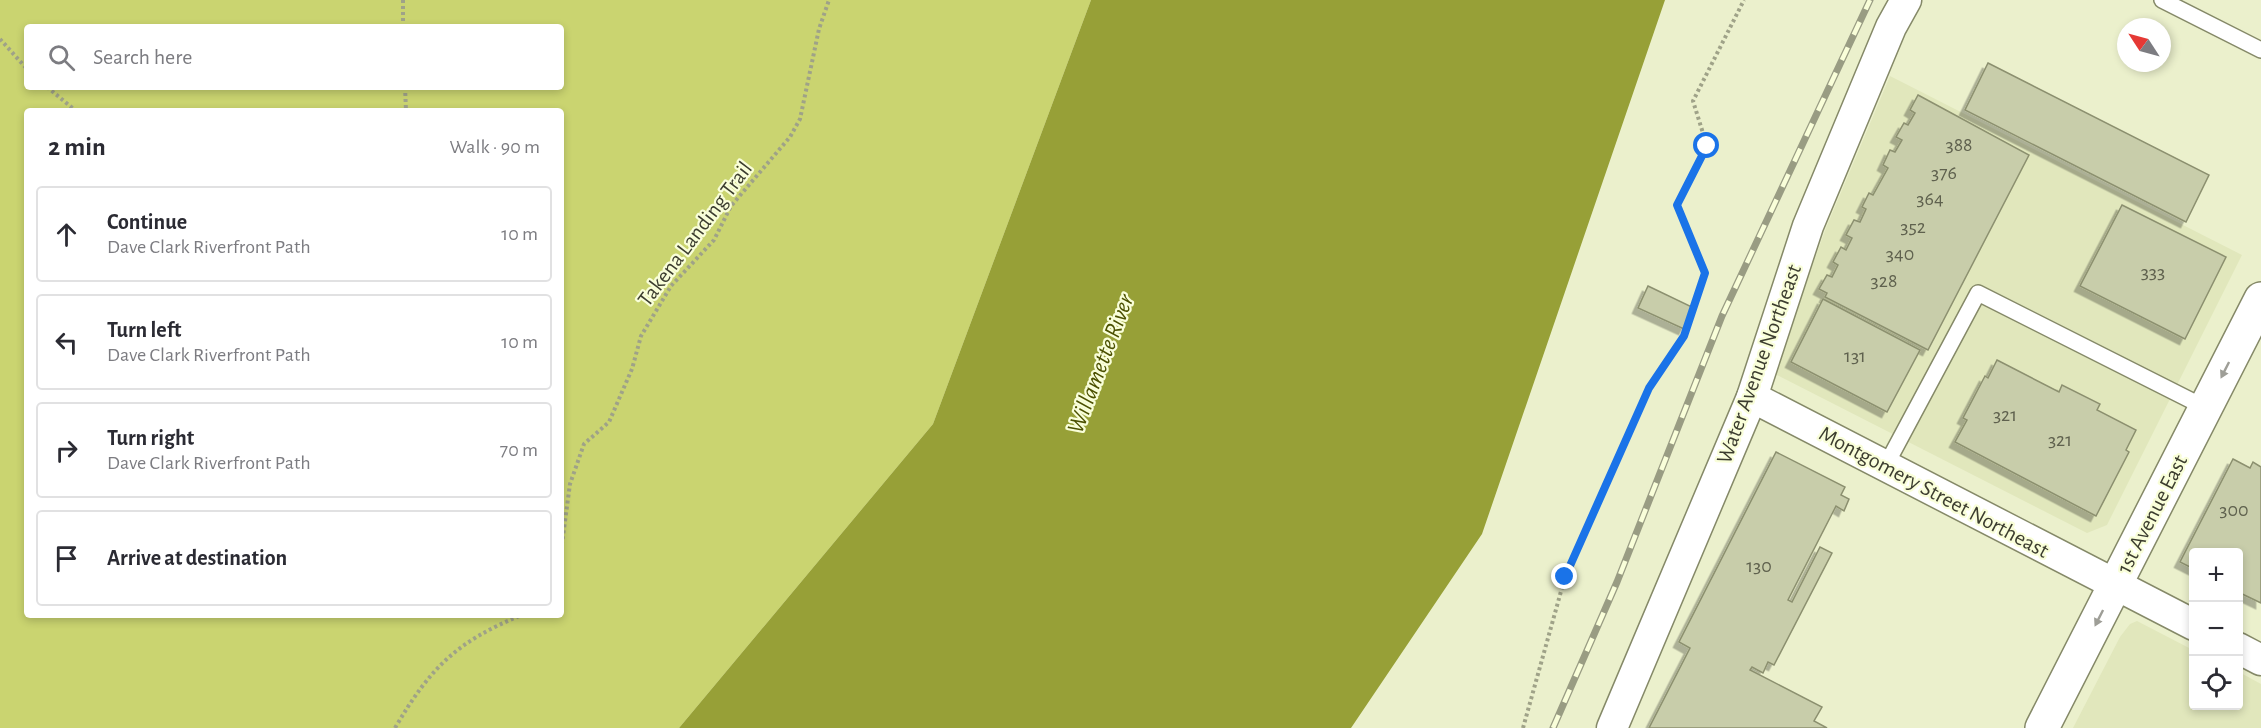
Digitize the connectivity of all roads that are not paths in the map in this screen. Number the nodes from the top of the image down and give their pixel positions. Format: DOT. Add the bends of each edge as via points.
graph roads {
  1 [pos="1906,0"];
  2 [pos="2162,0"];
  3 [pos="2261,50"];
  4 [pos="2261,299"];
  5 [pos="2252,338"];
  6 [pos="1752,397"];
  7 [pos="2206,408"];
  8 [pos="1885,466"];
  9 [pos="2115,586"];
  10 [pos="2189,623"];
  11 [pos="2243,651"];
  12 [pos="2261,660"];
  13 [pos="1612,728"];
  14 [pos="2042,728"];
  1 -- 6 [label="street, Water Avenue Northeast" via="1808,225"];
  2 -- 3 [label="lane"];
  4 -- 5 [label="main road, 1st Avenue East"];
  5 -- 7 [label="main road, 1st Avenue East, one-way"];
  6 -- 8 [label="street, Montgomery Street Northeast"];
  6 -- 13 [label="street, Water Avenue Northeast"];
  7 -- 8 [label="lane" via="1977,293"];
  7 -- 9 [label="main road, 1st Avenue East"];
  8 -- 9 [label="street, Montgomery Street Northeast"];
  9 -- 10 [label="street, Montgomery Street Northeast"];
  9 -- 14 [label="main road, 1st Avenue East, one-way"];
  11 -- 12 [label="street"];
}
